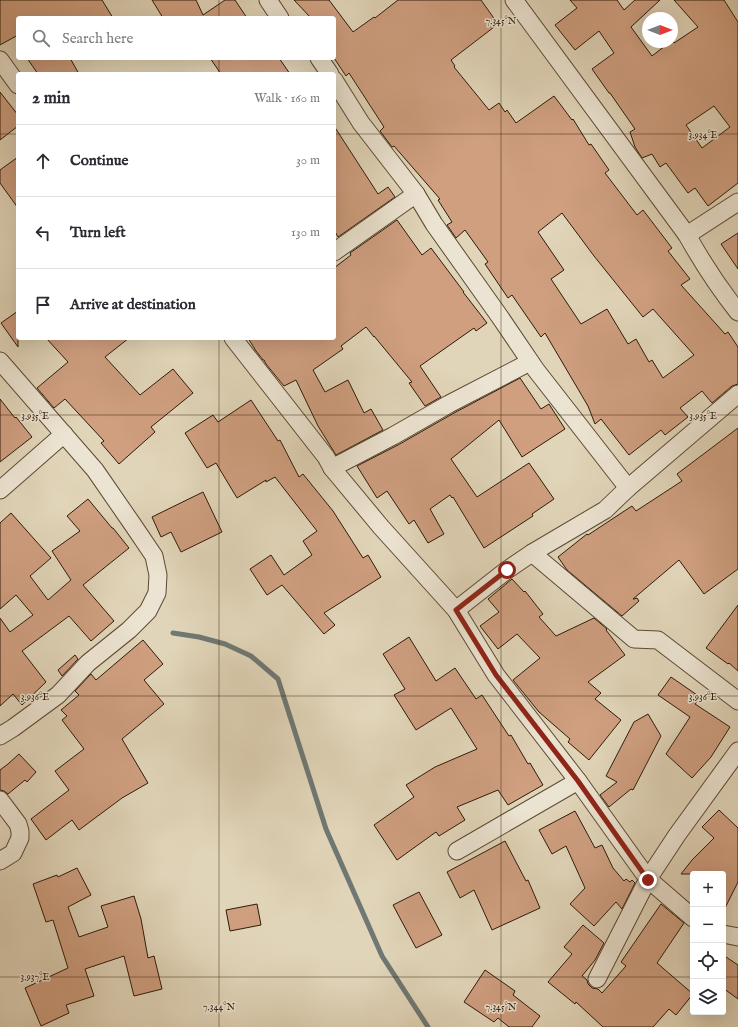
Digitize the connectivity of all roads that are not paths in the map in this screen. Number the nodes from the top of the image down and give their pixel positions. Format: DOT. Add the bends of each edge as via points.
graph roads {
  1 [pos="268,0"];
  2 [pos="514,0"];
  3 [pos="279,16"];
  4 [pos="0,60"];
  5 [pos="320,60"];
  6 [pos="328,72"];
  7 [pos="16,82"];
  8 [pos="336,84"];
  9 [pos="416,194"];
  10 [pos="738,202"];
  11 [pos="686,235"];
  12 [pos="336,251"];
  13 [pos="738,312"];
  14 [pos="235,340"];
  15 [pos="0,360"];
  16 [pos="530,362"];
  17 [pos="738,394"];
  18 [pos="64,434"];
  19 [pos="332,468"];
  20 [pos="628,488"];
  21 [pos="0,490"];
  22 [pos="532,553"];
  23 [pos="456,610"];
  24 [pos="738,700"];
  25 [pos="0,736"];
  26 [pos="738,751"];
  27 [pos="578,781"];
  28 [pos="0,800"];
  29 [pos="457,850"];
  30 [pos="0,861"];
  31 [pos="648,880"];
  32 [pos="690,915"];
  33 [pos="726,935"];
  34 [pos="738,937"];
  35 [pos="597,979"];
  1 -- 3 [label="street"];
  2 -- 11 [label="street"];
  4 -- 7 [label="street"];
  5 -- 6 [label="street"];
  8 -- 9 [label="street" via="361,123"];
  9 -- 12 [label="street"];
  9 -- 16 [label="street"];
  10 -- 11 [label="street"];
  11 -- 13 [label="street" via="718,286"];
  14 -- 19 [label="street"];
  15 -- 18 [label="street"];
  16 -- 19 [label="street"];
  16 -- 20 [label="street"];
  17 -- 20 [label="street"];
  18 -- 21 [label="street"];
  18 -- 25 [label="street" via="95,470 154,556 158,575 157,593 148,611 88,663 58,695"];
  19 -- 23 [label="street"];
  20 -- 22 [label="street" via="605,510"];
  22 -- 23 [label="street"];
  22 -- 24 [label="street" via="634,639 658,640"];
  23 -- 27 [label="street" via="496,675"];
  26 -- 31 [label="street"];
  27 -- 29 [label="street"];
  27 -- 31 [label="street"];
  28 -- 30 [label="street" via="18,824 20,838 13,853"];
  31 -- 32 [label="street"];
  31 -- 35 [label="street"];
  33 -- 34 [label="street"];
}
